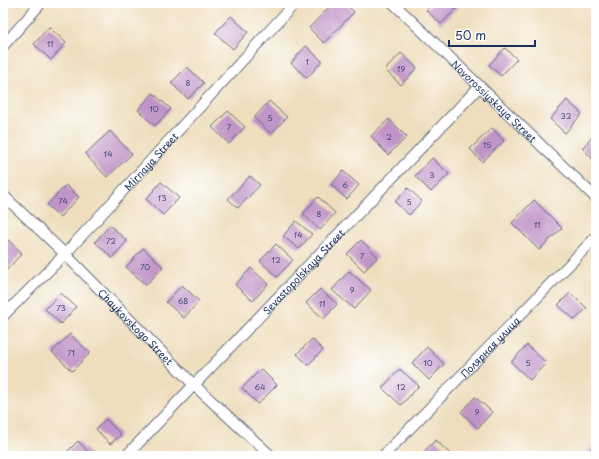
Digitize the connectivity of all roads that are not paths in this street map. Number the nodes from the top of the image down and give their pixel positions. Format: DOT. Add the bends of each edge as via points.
graph roads {
  1 [pos="41,3"];
  2 [pos="295,3"];
  3 [pos="393,3"];
  4 [pos="3,46"];
  5 [pos="479,87"];
  6 [pos="3,195"];
  7 [pos="596,198"];
  8 [pos="596,237"];
  9 [pos="65,254"];
  10 [pos="3,316"];
  11 [pos="194,385"];
  12 [pos="126,456"];
  13 [pos="271,456"];
  14 [pos="383,456"];
  1 -- 4 [label="street"];
  2 -- 9 [label="street, Mirnaya Street"];
  3 -- 5 [label="street, Novorossiyskaya Street"];
  5 -- 7 [label="street, Novorossiyskaya Street"];
  5 -- 11 [label="street, Sevastopolskaya Street"];
  6 -- 9 [label="street, Chaykovskogo Street"];
  8 -- 14 [label="street, Полярная улица"];
  9 -- 10 [label="street, Mirnaya Street"];
  9 -- 11 [label="street, Chaykovskogo Street"];
  11 -- 12 [label="street, Sevastopolskaya Street"];
  11 -- 13 [label="street, Chaykovskogo Street"];
}
